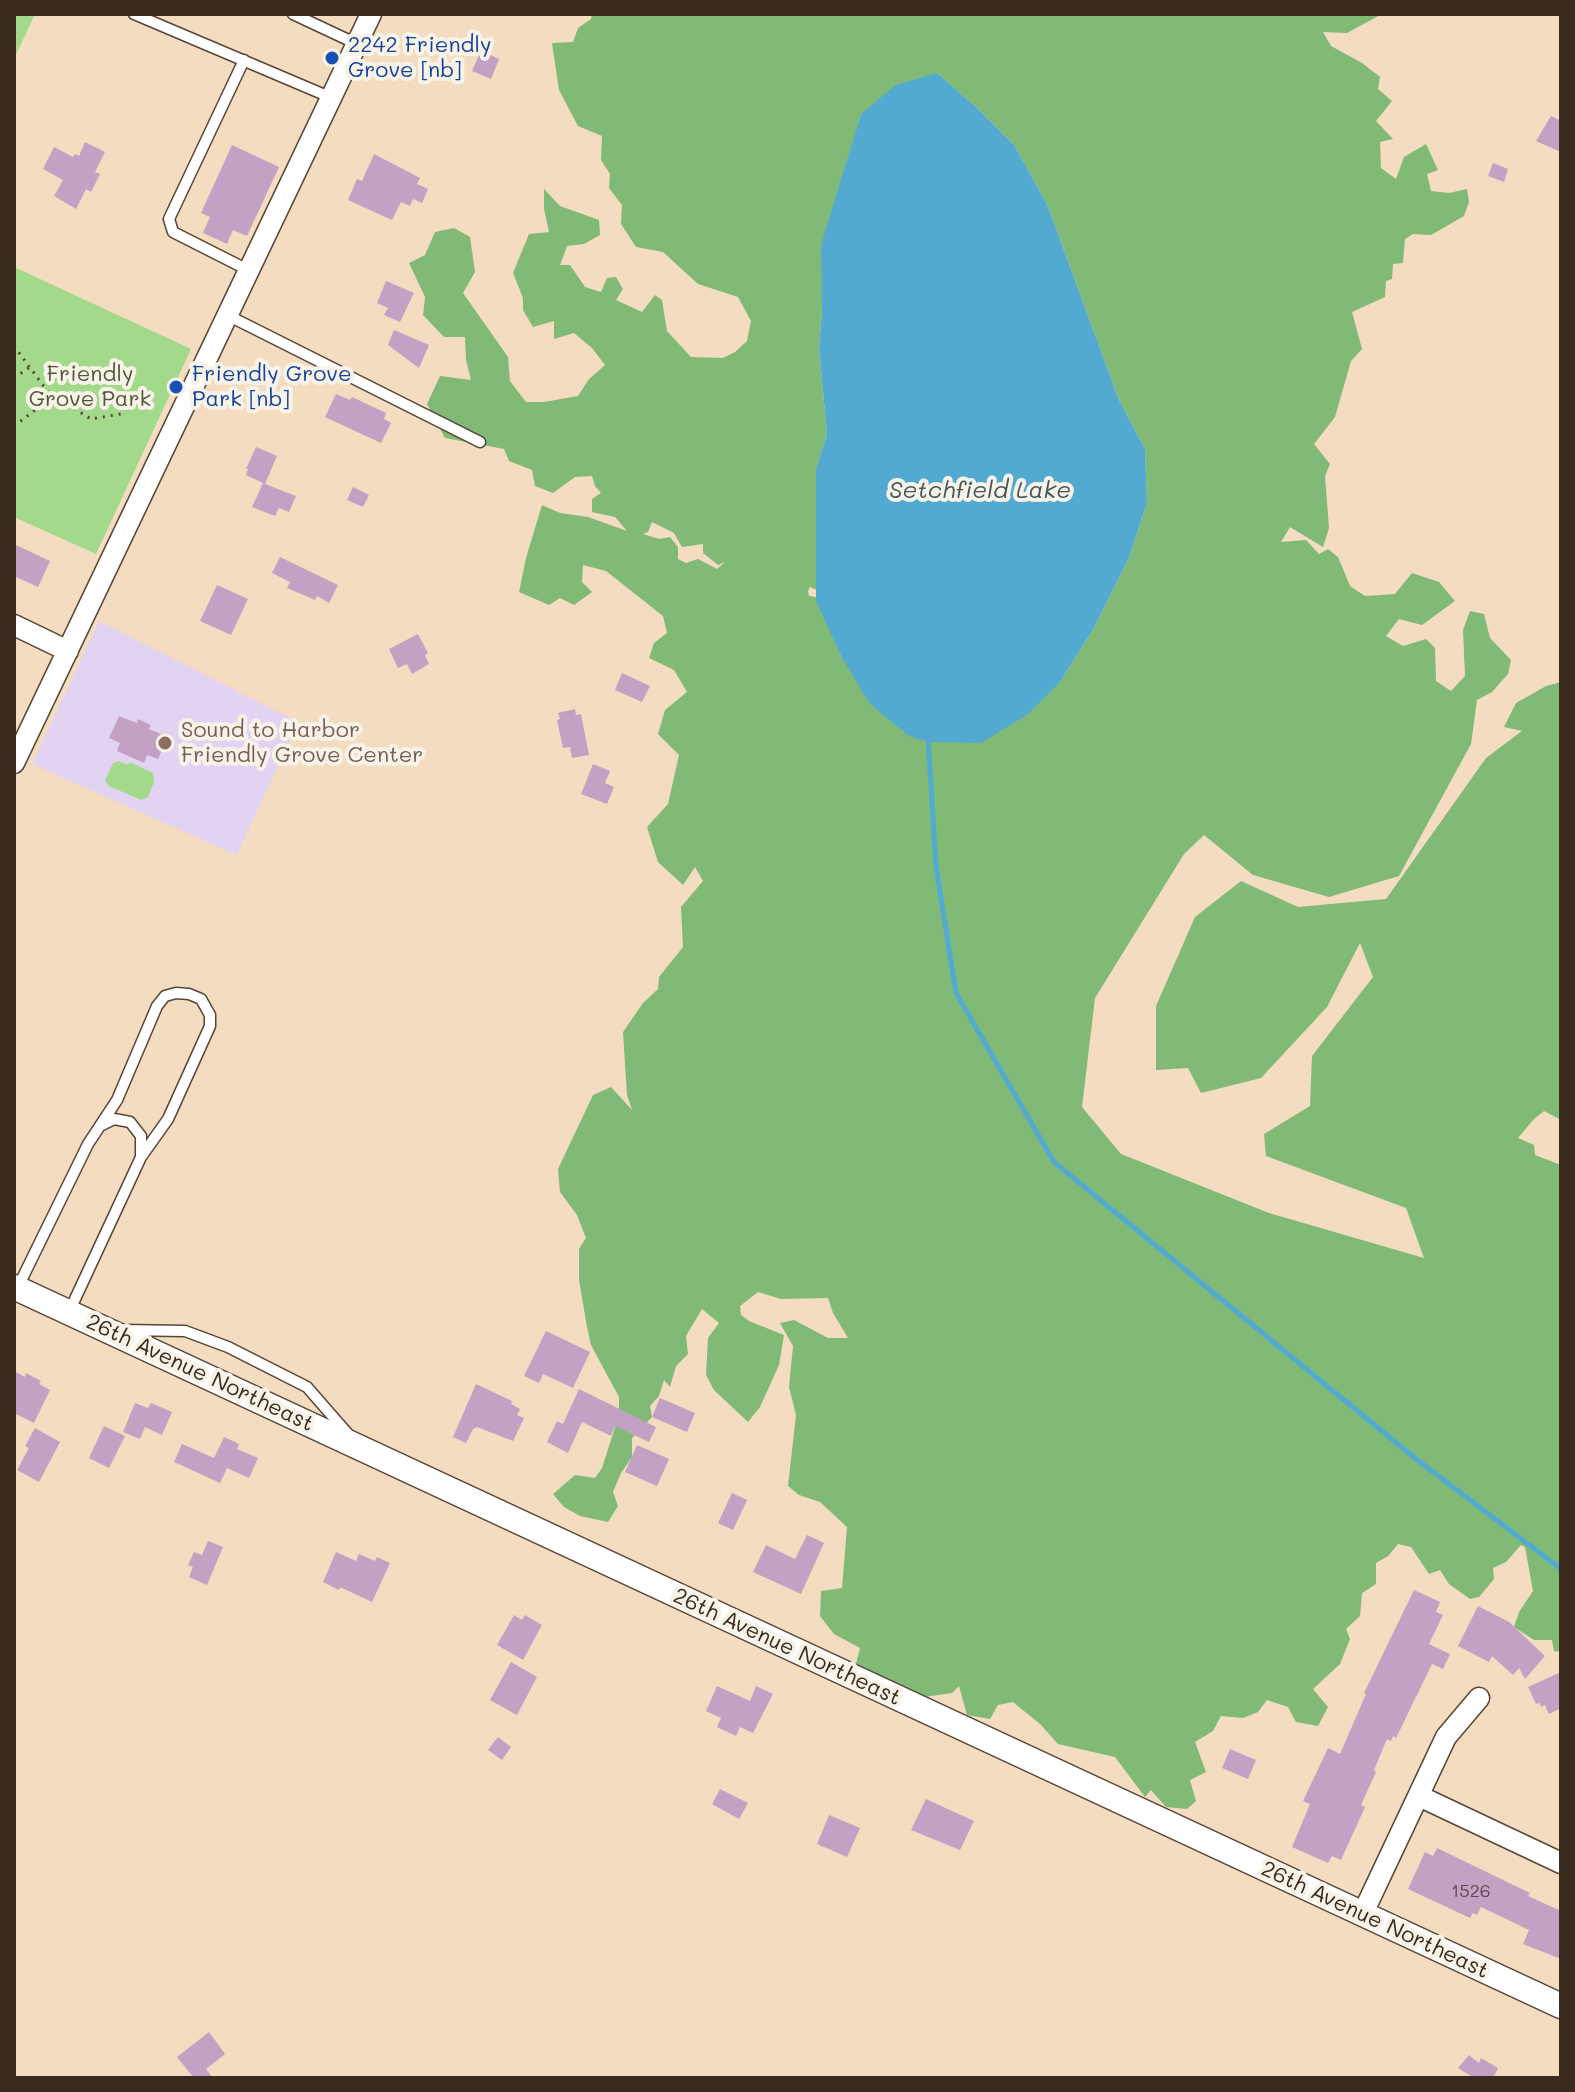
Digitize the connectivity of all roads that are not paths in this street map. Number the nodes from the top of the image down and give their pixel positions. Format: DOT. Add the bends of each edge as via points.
graph roads {
  1 [pos="134,14"];
  2 [pos="293,14"];
  3 [pos="371,14"];
  4 [pos="357,44"];
  5 [pos="244,60"];
  6 [pos="332,98"];
  7 [pos="248,270"];
  8 [pos="227,315"];
  9 [pos="480,442"];
  10 [pos="14,625"];
  11 [pos="68,651"];
  12 [pos="14,763"];
  13 [pos="98,1129"];
  14 [pos="141,1157"];
  15 [pos="16,1288"];
  16 [pos="69,1312"];
  17 [pos="106,1330"];
  18 [pos="360,1448"];
  19 [pos="1479,1698"];
  20 [pos="1419,1796"];
  21 [pos="1561,1863"];
  22 [pos="1363,1913"];
  23 [pos="1561,2006"];
  1 -- 5 [label="lane"];
  2 -- 4 [label="lane"];
  3 -- 4 [label="street"];
  4 -- 6 [label="street"];
  5 -- 6 [label="lane"];
  5 -- 7 [label="lane" via="169,219 173,232"];
  6 -- 7 [label="street"];
  7 -- 8 [label="street"];
  8 -- 9 [label="lane"];
  8 -- 11 [label="street"];
  10 -- 11 [label="street"];
  11 -- 12 [label="street"];
  13 -- 14 [label="lane" via="114,1119 130,1122 141,1136"];
  13 -- 14 [label="lane" via="117,1100 157,1006 176,993 201,999 210,1026 168,1119"];
  13 -- 15 [label="lane"];
  14 -- 16 [label="lane"];
  15 -- 16 [label="street, 26th Avenue Northeast"];
  16 -- 17 [label="street, 26th Avenue Northeast"];
  17 -- 18 [label="street, 26th Avenue Northeast"];
  17 -- 18 [label="lane" via="185,1331 228,1347 307,1387"];
  18 -- 22 [label="street, 26th Avenue Northeast"];
  19 -- 20 [label="street" via="1446,1737"];
  20 -- 21 [label="street"];
  20 -- 22 [label="street"];
  22 -- 23 [label="street, 26th Avenue Northeast"];
}
